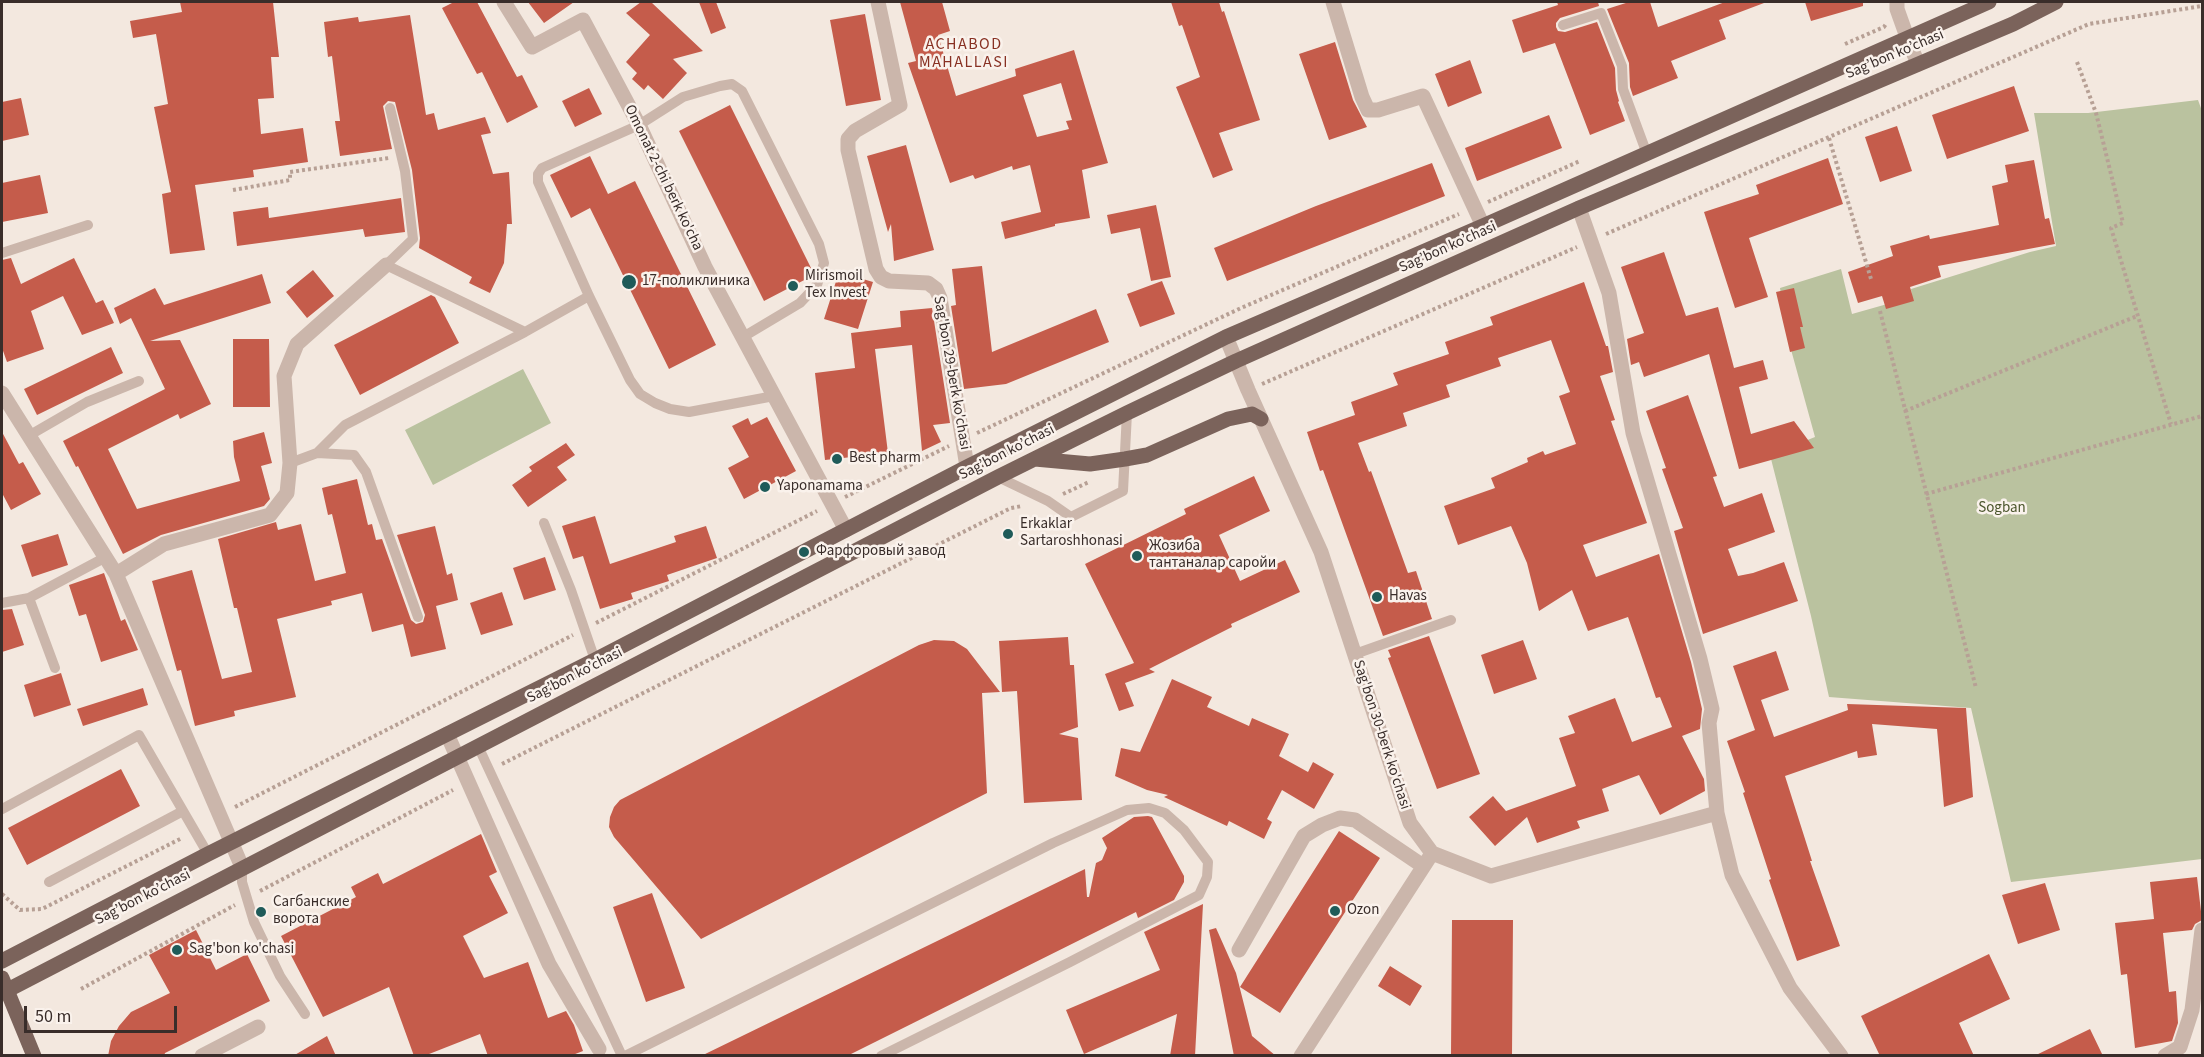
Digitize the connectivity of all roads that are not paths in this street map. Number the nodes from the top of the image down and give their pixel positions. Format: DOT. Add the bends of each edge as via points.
graph roads {
  1 [pos="504,2"];
  2 [pos="878,2"];
  3 [pos="1333,2"];
  4 [pos="1897,2"];
  5 [pos="1989,2"];
  6 [pos="2056,2"];
  7 [pos="1563,25"];
  8 [pos="1906,38"];
  9 [pos="1918,64"];
  10 [pos="390,108"];
  11 [pos="639,125"];
  12 [pos="1647,154"];
  13 [pos="1579,208"];
  14 [pos="88,225"];
  15 [pos="1483,226"];
  16 [pos="2,253"];
  17 [pos="386,265"];
  18 [pos="589,296"];
  19 [pos="525,332"];
  20 [pos="743,337"];
  21 [pos="1226,337"];
  22 [pos="1236,361"];
  23 [pos="139,381"];
  24 [pos="2,393"];
  25 [pos="774,396"];
  26 [pos="1127,413"];
  27 [pos="1261,419"];
  28 [pos="30,435"];
  29 [pos="317,453"];
  30 [pos="1035,459"];
  31 [pos="1125,459"];
  32 [pos="290,463"];
  33 [pos="967,467"];
  34 [pos="998,477"];
  35 [pos="544,523"];
  36 [pos="846,530"];
  37 [pos="106,557"];
  38 [pos="116,574"];
  39 [pos="29,598"];
  40 [pos="2,603"];
  41 [pos="418,617"];
  42 [pos="1451,620"];
  43 [pos="1355,654"];
  44 [pos="595,660"];
  45 [pos="55,668"];
  46 [pos="447,734"];
  47 [pos="478,746"];
  48 [pos="458,757"];
  49 [pos="2,809"];
  50 [pos="183,811"];
  51 [pos="1717,813"];
  52 [pos="232,842"];
  53 [pos="208,854"];
  54 [pos="1428,860"];
  55 [pos="242,867"];
  56 [pos="49,882"];
  57 [pos="2202,930"];
  58 [pos="1239,950"];
  59 [pos="2,961"];
  60 [pos="3,987"];
  61 [pos="305,1014"];
  62 [pos="258,1027"];
  63 [pos="599,1049"];
  64 [pos="34,1056"];
  65 [pos="202,1056"];
  66 [pos="624,1056"];
  67 [pos="881,1056"];
  68 [pos="1301,1056"];
  69 [pos="1841,1056"];
  70 [pos="2165,1056"];
  1 -- 11 [label="street, Omonat 2-chi berk ko'cha" via="532,47 583,20"];
  2 -- 33 [label="street, Sag'bon 29-berk ko'chasi" via="900,105 855,131 848,139 848,150 881,277 928,283 940,298"];
  3 -- 15 [label="street" via="1368,110 1423,96"];
  4 -- 8 [label="street"];
  5 -- 8 [label="main road, Sag’bon ko’chasi"];
  6 -- 9 [label="main road, Sag’bon ko’chasi"];
  7 -- 12 [label="lane" via="1601,13 1622,66 1623,89"];
  8 -- 9 [label="street"];
  8 -- 12 [label="main road, Sag’bon ko’chasi"];
  9 -- 13 [label="main road, Sag’bon ko’chasi"];
  10 -- 17 [label="lane" via="405,171 413,239"];
  11 -- 18 [label="lane" via="542,168 537,174"];
  11 -- 20 [label="street, Omonat 2-chi berk ko'cha" via="705,267"];
  11 -- 20 [label="lane" via="683,97 732,84 742,91 819,244 824,263 817,285 800,303"];
  12 -- 15 [label="main road, Sag’bon ko’chasi"];
  13 -- 22 [label="main road, Sag’bon ko’chasi"];
  13 -- 51 [label="street" via="1609,293 1633,433 1712,709 1709,723"];
  14 -- 16 [label="lane"];
  15 -- 21 [label="main road, Sag’bon ko’chasi"];
  17 -- 19 [label="lane"];
  17 -- 32 [label="street" via="297,344 284,376"];
  18 -- 19 [label="lane"];
  18 -- 25 [label="lane" via="630,380 640,394 655,404 689,412"];
  19 -- 29 [label="lane" via="345,425"];
  20 -- 25 [label="street, Omonat 2-chi berk ko'cha"];
  21 -- 22 [label="street, Sag'bon 30-berk ko'chasi"];
  21 -- 33 [label="main road, Sag’bon ko’chasi"];
  22 -- 26 [label="main road, Sag’bon ko’chasi"];
  22 -- 27 [label="street, Sag'bon 30-berk ko'chasi"];
  23 -- 28 [label="lane" via="87,402"];
  24 -- 28 [label="street"];
  25 -- 36 [label="street, Omonat 2-chi berk ko'cha"];
  26 -- 30 [label="main road, Sag’bon ko’chasi"];
  26 -- 31 [label="lane"];
  27 -- 31 [label="main road" via="1252,414 1228,419 1147,455"];
  27 -- 43 [label="street, Sag'bon 30-berk ko'chasi" via="1321,552"];
  28 -- 37 [label="street"];
  29 -- 32 [label="lane"];
  29 -- 41 [label="lane" via="354,455 366,472"];
  30 -- 31 [label="main road" via="1090,464"];
  30 -- 34 [label="main road, Sag’bon ko’chasi"];
  31 -- 34 [label="lane" via="1123,491 1071,517"];
  32 -- 38 [label="street" via="287,493 270,516 164,544"];
  33 -- 36 [label="main road, Sag’bon ko’chasi"];
  34 -- 47 [label="main road, Sag’bon ko’chasi"];
  35 -- 44 [label="lane"];
  36 -- 44 [label="main road, Sag’bon ko’chasi"];
  37 -- 38 [label="street"];
  37 -- 39 [label="lane"];
  38 -- 52 [label="street"];
  39 -- 40 [label="lane"];
  39 -- 45 [label="lane"];
  42 -- 43 [label="lane"];
  43 -- 54 [label="street, Sag'bon 30-berk ko'chasi" via="1410,823"];
  44 -- 46 [label="main road, Sag’bon ko’chasi"];
  46 -- 48 [label="street"];
  46 -- 52 [label="main road, Sag’bon ko’chasi"];
  47 -- 48 [label="main road, Sag’bon ko’chasi"];
  47 -- 66 [label="lane"];
  48 -- 55 [label="main road, Sag’bon ko’chasi"];
  48 -- 63 [label="street" via="549,964"];
  49 -- 50 [label="lane" via="139,735"];
  50 -- 53 [label="lane"];
  50 -- 56 [label="lane"];
  51 -- 54 [label="street" via="1491,876"];
  51 -- 69 [label="street" via="1732,875 1790,988"];
  52 -- 53 [label="main road, Sag’bon ko’chasi"];
  52 -- 55 [label="street"];
  53 -- 59 [label="main road, Sag’bon ko’chasi"];
  54 -- 58 [label="street" via="1355,820 1340,818 1322,825 1304,836"];
  54 -- 68 [label="street"];
  55 -- 60 [label="main road, Sag’bon ko’chasi"];
  55 -- 61 [label="lane" via="242,882 254,922 280,976"];
  57 -- 70 [label="street" via="2192,1010 2180,1047"];
  60 -- 64 [label="main road"];
  62 -- 65 [label="street"];
  66 -- 67 [label="lane" via="1127,810 1149,808 1165,813 1184,830 1208,862 1199,895"];
}
